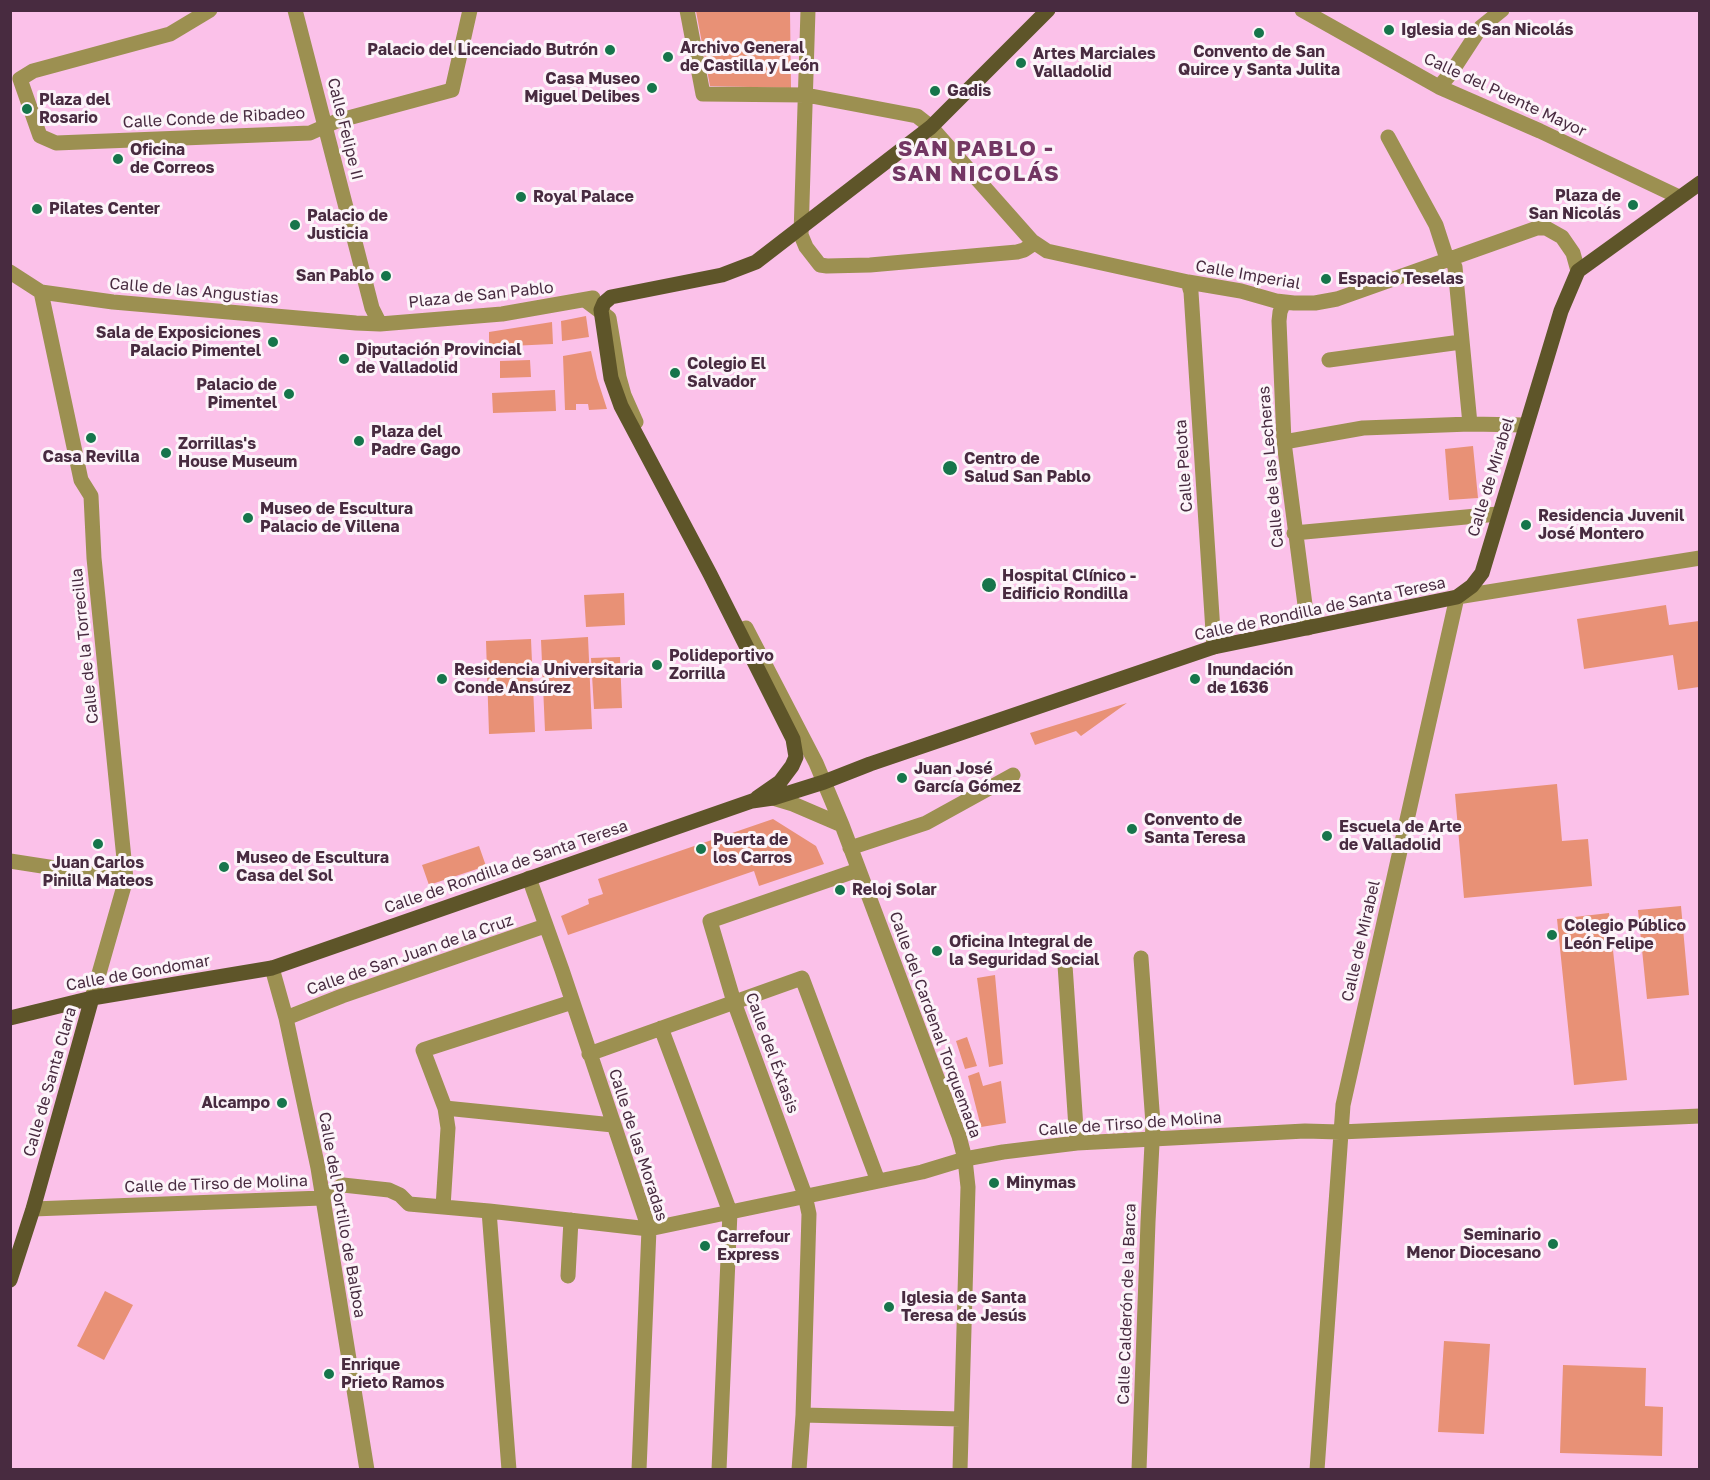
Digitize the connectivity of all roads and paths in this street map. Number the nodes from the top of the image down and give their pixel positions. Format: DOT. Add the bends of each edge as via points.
graph roads {
  1 [pos="210,10"];
  2 [pos="296,10"];
  3 [pos="470,10"];
  4 [pos="687,10"];
  5 [pos="808,10"];
  6 [pos="1048,10"];
  7 [pos="1302,10"];
  8 [pos="1502,10"];
  9 [pos="1439,87"];
  10 [pos="806,95"];
  11 [pos="325,127"];
  12 [pos="931,127"];
  13 [pos="1388,137"];
  14 [pos="1700,183"];
  15 [pos="1679,197"];
  16 [pos="801,227"];
  17 [pos="1032,241"];
  18 [pos="1448,258"];
  19 [pos="1578,271"];
  20 [pos="10,272"];
  21 [pos="1188,282"];
  22 [pos="41,292"];
  23 [pos="611,297"];
  24 [pos="585,300"];
  25 [pos="1284,302"];
  26 [pos="601,310"];
  27 [pos="380,324"];
  28 [pos="1461,342"];
  29 [pos="1329,360"];
  30 [pos="1470,424"];
  31 [pos="1525,425"];
  32 [pos="639,436"];
  33 [pos="1284,442"];
  34 [pos="1498,514"];
  35 [pos="1294,533"];
  36 [pos="1700,558"];
  37 [pos="1457,597"];
  38 [pos="1308,628"];
  39 [pos="1214,647"];
  40 [pos="793,739"];
  41 [pos="1013,775"];
  42 [pos="824,782"];
  43 [pos="773,798"];
  44 [pos="752,801"];
  45 [pos="843,825"];
  46 [pos="850,848"];
  47 [pos="10,861"];
  48 [pos="858,870"];
  49 [pos="529,878"];
  50 [pos="126,879"];
  51 [pos="545,926"];
  52 [pos="1141,958"];
  53 [pos="1065,965"];
  54 [pos="272,968"];
  55 [pos="92,998"];
  56 [pos="572,1002"];
  57 [pos="734,1002"];
  58 [pos="10,1018"];
  59 [pos="286,1018"];
  60 [pos="661,1028"];
  61 [pos="589,1054"];
  62 [pos="445,1108"];
  63 [pos="1700,1116"];
  64 [pos="613,1125"];
  65 [pos="1340,1132"];
  66 [pos="1152,1140"];
  67 [pos="1077,1143"];
  68 [pos="965,1159"];
  69 [pos="878,1181"];
  70 [pos="805,1195"];
  71 [pos="322,1198"];
  72 [pos="443,1207"];
  73 [pos="33,1209"];
  74 [pos="489,1211"];
  75 [pos="730,1212"];
  76 [pos="571,1220"];
  77 [pos="649,1229"];
  78 [pos="568,1276"];
  79 [pos="10,1280"];
  80 [pos="803,1415"];
  81 [pos="961,1419"];
  82 [pos="367,1470"];
  83 [pos="509,1470"];
  84 [pos="639,1470"];
  85 [pos="719,1470"];
  86 [pos="800,1470"];
  87 [pos="960,1470"];
  88 [pos="1139,1470"];
  89 [pos="1317,1470"];
  1 -- 11 [label="street, Calle Conde de Ribadeo" via="171,34 33,71 20,79 40,136 56,143 310,133"];
  2 -- 11 [label="street, Calle Felipe II"];
  3 -- 11 [label="street, Calle Conde de Ribadeo" via="452,90"];
  4 -- 10 [label="street, Calle Imperial" via="703,94"];
  5 -- 10 [label="street"];
  6 -- 12 [label="main road, Plaza de San Pablo"];
  7 -- 9 [label="street, Calle del Puente Mayor"];
  8 -- 9 [label="street" via="1481,27"];
  9 -- 15 [label="street, Calle del Puente Mayor"];
  10 -- 12 [label="street, Calle Imperial" via="908,113"];
  10 -- 16 [label="street"];
  11 -- 27 [label="street, Calle Felipe II" via="372,308"];
  12 -- 16 [label="main road, Plaza de San Pablo"];
  12 -- 17 [label="street, Calle Imperial"];
  13 -- 18 [label="street" via="1436,225"];
  14 -- 15 [label="main road"];
  15 -- 19 [label="main road"];
  16 -- 17 [label="street" via="806,247 820,265 827,266 1017,252"];
  16 -- 23 [label="main road, Plaza de San Pablo" via="756,262 739,269"];
  17 -- 21 [label="street, Calle Imperial" via="1047,251"];
  18 -- 19 [label="street, Calle Imperial" via="1546,228 1569,245"];
  18 -- 25 [label="street, Calle Imperial" via="1337,299"];
  18 -- 28 [label="street" via="1455,267"];
  19 -- 31 [label="main road, Calle de Mirabel" via="1561,311"];
  20 -- 22 [label="street, Calle de las Angustias"];
  21 -- 25 [label="street, Calle Imperial"];
  21 -- 39 [label="street, Calle Pelota"];
  22 -- 27 [label="street, Calle de las Angustias" via="113,302"];
  22 -- 50 [label="street, Calle de la Torrecilla" via="81,480 91,496"];
  23 -- 24 [label="street, Plaza de San Pablo"];
  23 -- 26 [label="main road"];
  24 -- 26 [label="street"];
  24 -- 27 [label="street, Plaza de San Pablo" via="502,314"];
  25 -- 33 [label="street, Calle de las Lecheras" via="1279,321"];
  26 -- 32 [label="main road" via="611,378 621,406"];
  28 -- 29 [label="street"];
  28 -- 30 [label="street"];
  30 -- 31 [label="street"];
  30 -- 33 [label="street" via="1363,428"];
  31 -- 34 [label="main road, Calle de Mirabel"];
  32 -- 40 [label="main road, Calle del Cardenal Torquemada"];
  32 -- 42 [label="street, Calle del Cardenal Torquemada"];
  33 -- 35 [label="street, Calle de las Lecheras"];
  34 -- 35 [label="street"];
  34 -- 37 [label="main road, Calle de Mirabel" via="1482,573"];
  35 -- 38 [label="street, Calle de las Lecheras"];
  36 -- 37 [label="street, Calle de Rondilla de Santa Teresa"];
  37 -- 38 [label="main road, Calle de Rondilla de Santa Teresa"];
  37 -- 65 [label="street, Calle de Mirabel" via="1344,1098"];
  38 -- 39 [label="main road, Calle de Rondilla de Santa Teresa"];
  39 -- 42 [label="main road, Calle de Rondilla de Santa Teresa"];
  40 -- 42 [label="street, Calle del Cardenal Torquemada"];
  40 -- 44 [label="main road, Calle de Rondilla de Santa Teresa" via="796,757 792,766 780,782"];
  41 -- 46 [label="street" via="926,823"];
  42 -- 43 [label="main road, Calle de Rondilla de Santa Teresa"];
  42 -- 45 [label="street, Calle del Cardenal Torquemada"];
  43 -- 44 [label="main road, Calle de Rondilla de Santa Teresa"];
  43 -- 45 [label="street"];
  44 -- 49 [label="main road, Calle de Rondilla de Santa Teresa"];
  45 -- 46 [label="street, Calle del Cardenal Torquemada"];
  46 -- 48 [label="street, Calle del Cardenal Torquemada"];
  47 -- 50 [label="street"];
  48 -- 57 [label="street, Calle del Éxtasis" via="710,921"];
  48 -- 68 [label="street, Calle del Cardenal Torquemada"];
  49 -- 51 [label="street, Calle de las Moradas"];
  49 -- 54 [label="main road, Calle de Rondilla de Santa Teresa"];
  50 -- 55 [label="street, Calle de la Torrecilla"];
  51 -- 56 [label="street, Calle de las Moradas"];
  51 -- 59 [label="street, Calle de San Juan de la Cruz"];
  52 -- 66 [label="street, Calle Calderón de la Barca"];
  53 -- 67 [label="street"];
  54 -- 55 [label="main road, Calle de Gondomar"];
  54 -- 59 [label="street, Calle del Portillo de Balboa"];
  55 -- 58 [label="main road, Calle de Gondomar"];
  55 -- 73 [label="main road, Calle de Santa Clara"];
  56 -- 61 [label="street, Calle de las Moradas"];
  56 -- 62 [label="street" via="423,1050"];
  57 -- 60 [label="street"];
  57 -- 69 [label="street" via="802,978"];
  57 -- 70 [label="street, Calle del Éxtasis"];
  59 -- 71 [label="street, Calle del Portillo de Balboa"];
  60 -- 61 [label="street"];
  60 -- 75 [label="street"];
  61 -- 64 [label="street, Calle de las Moradas"];
  62 -- 64 [label="street"];
  62 -- 72 [label="street" via="448,1128"];
  63 -- 65 [label="street, Calle de Tirso de Molina"];
  64 -- 77 [label="street, Calle de las Moradas"];
  65 -- 66 [label="street, Calle de Tirso de Molina"];
  65 -- 89 [label="street, Calle de Mirabel"];
  66 -- 67 [label="street, Calle de Tirso de Molina"];
  66 -- 88 [label="street, Calle Calderón de la Barca"];
  67 -- 68 [label="street, Calle de Tirso de Molina"];
  68 -- 69 [label="street, Calle de Tirso de Molina"];
  68 -- 81 [label="street, Calle del Cardenal Torquemada" via="968,1187"];
  69 -- 70 [label="street, Calle de Tirso de Molina"];
  70 -- 75 [label="street, Calle de Tirso de Molina"];
  70 -- 80 [label="street, Calle del Éxtasis" via="810,1214"];
  71 -- 72 [label="street, Calle de Tirso de Molina" via="343,1185 357,1186 389,1190 409,1204"];
  71 -- 73 [label="street, Calle de Tirso de Molina"];
  71 -- 82 [label="street, Calle del Portillo de Balboa"];
  72 -- 74 [label="street, Calle de Tirso de Molina"];
  73 -- 79 [label="main road, Calle de Santa Clara"];
  74 -- 76 [label="street, Calle de Tirso de Molina"];
  74 -- 83 [label="street"];
  75 -- 77 [label="street, Calle de Tirso de Molina"];
  75 -- 85 [label="street"];
  76 -- 77 [label="street, Calle de Tirso de Molina"];
  76 -- 78 [label="street"];
  77 -- 84 [label="street, Calle de las Moradas"];
  80 -- 81 [label="street"];
  80 -- 86 [label="street, Calle del Éxtasis"];
  81 -- 87 [label="street, Calle del Cardenal Torquemada"];
}
